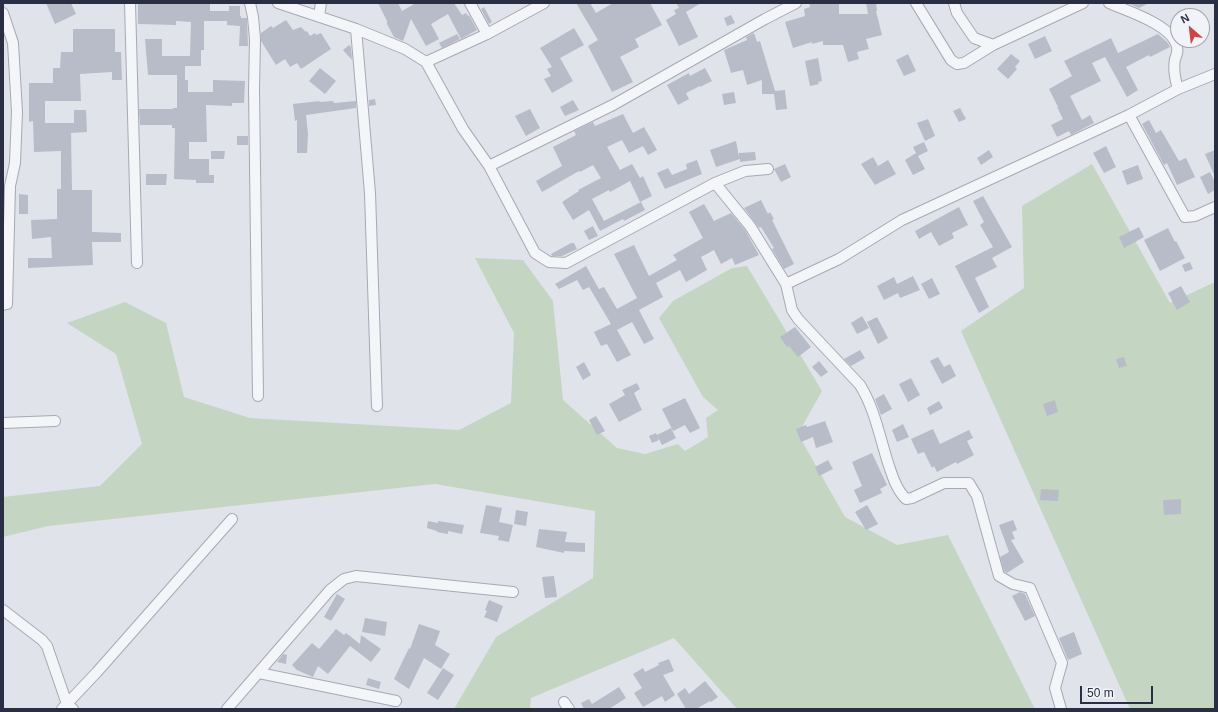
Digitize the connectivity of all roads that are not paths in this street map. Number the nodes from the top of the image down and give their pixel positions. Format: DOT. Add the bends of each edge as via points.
graph roads {
  1 [pos="130,3"];
  2 [pos="250,3"];
  3 [pos="278,3"];
  4 [pos="321,3"];
  5 [pos="470,3"];
  6 [pos="544,3"];
  7 [pos="796,3"];
  8 [pos="916,3"];
  9 [pos="954,3"];
  10 [pos="1083,3"];
  11 [pos="1110,3"];
  12 [pos="3,13"];
  13 [pos="319,16"];
  14 [pos="356,29"];
  15 [pos="487,34"];
  16 [pos="992,45"];
  17 [pos="426,62"];
  18 [pos="1215,74"];
  19 [pos="1178,89"];
  20 [pos="1130,115"];
  21 [pos="489,166"];
  22 [pos="768,169"];
  23 [pos="715,183"];
  24 [pos="6,186"];
  25 [pos="1215,207"];
  26 [pos="137,264"];
  27 [pos="786,284"];
  28 [pos="3,304"];
  29 [pos="258,396"];
  30 [pos="377,406"];
  31 [pos="55,421"];
  32 [pos="3,423"];
  33 [pos="232,519"];
  34 [pos="513,592"];
  35 [pos="3,610"];
  36 [pos="259,673"];
  37 [pos="396,701"];
  38 [pos="67,707"];
  39 [pos="227,709"];
  40 [pos="1061,709"];
  1 -- 26 [label="street"];
  2 -- 29 [label="street" via="255,39"];
  3 -- 13 [label="street"];
  4 -- 13 [label="street"];
  5 -- 15 [label="street"];
  6 -- 15 [label="street"];
  7 -- 21 [label="street" via="613,105"];
  8 -- 16 [label="street" via="950,60 956,64 964,63"];
  9 -- 16 [label="street" via="957,13 974,38"];
  10 -- 16 [label="street"];
  11 -- 19 [label="street" via="1157,24 1176,43 1178,53 1175,59 1175,76"];
  12 -- 24 [label="street" via="13,43 17,112 15,163"];
  13 -- 14 [label="street"];
  14 -- 17 [label="street"];
  14 -- 30 [label="street" via="370,193"];
  15 -- 17 [label="street"];
  17 -- 21 [label="street" via="464,129"];
  18 -- 19 [label="street"];
  19 -- 20 [label="street"];
  20 -- 25 [label="street" via="1185,217 1195,216"];
  20 -- 27 [label="street" via="902,220 839,259"];
  21 -- 23 [label="street" via="535,254 551,262 566,263"];
  22 -- 23 [label="street" via="745,171"];
  23 -- 27 [label="street" via="750,226"];
  24 -- 28 [label="street" via="7,304"];
  27 -- 40 [label="street" via="792,310 798,319 866,394 893,476 906,499 944,483 969,483 974,489 999,576 1013,584 1030,588 1062,662 1055,688"];
  31 -- 32 [label="street"];
  33 -- 38 [label="street"];
  34 -- 36 [label="street" via="356,576 344,579 330,590"];
  35 -- 38 [label="street" via="47,646"];
  36 -- 37 [label="street"];
  36 -- 39 [label="street"];
}
